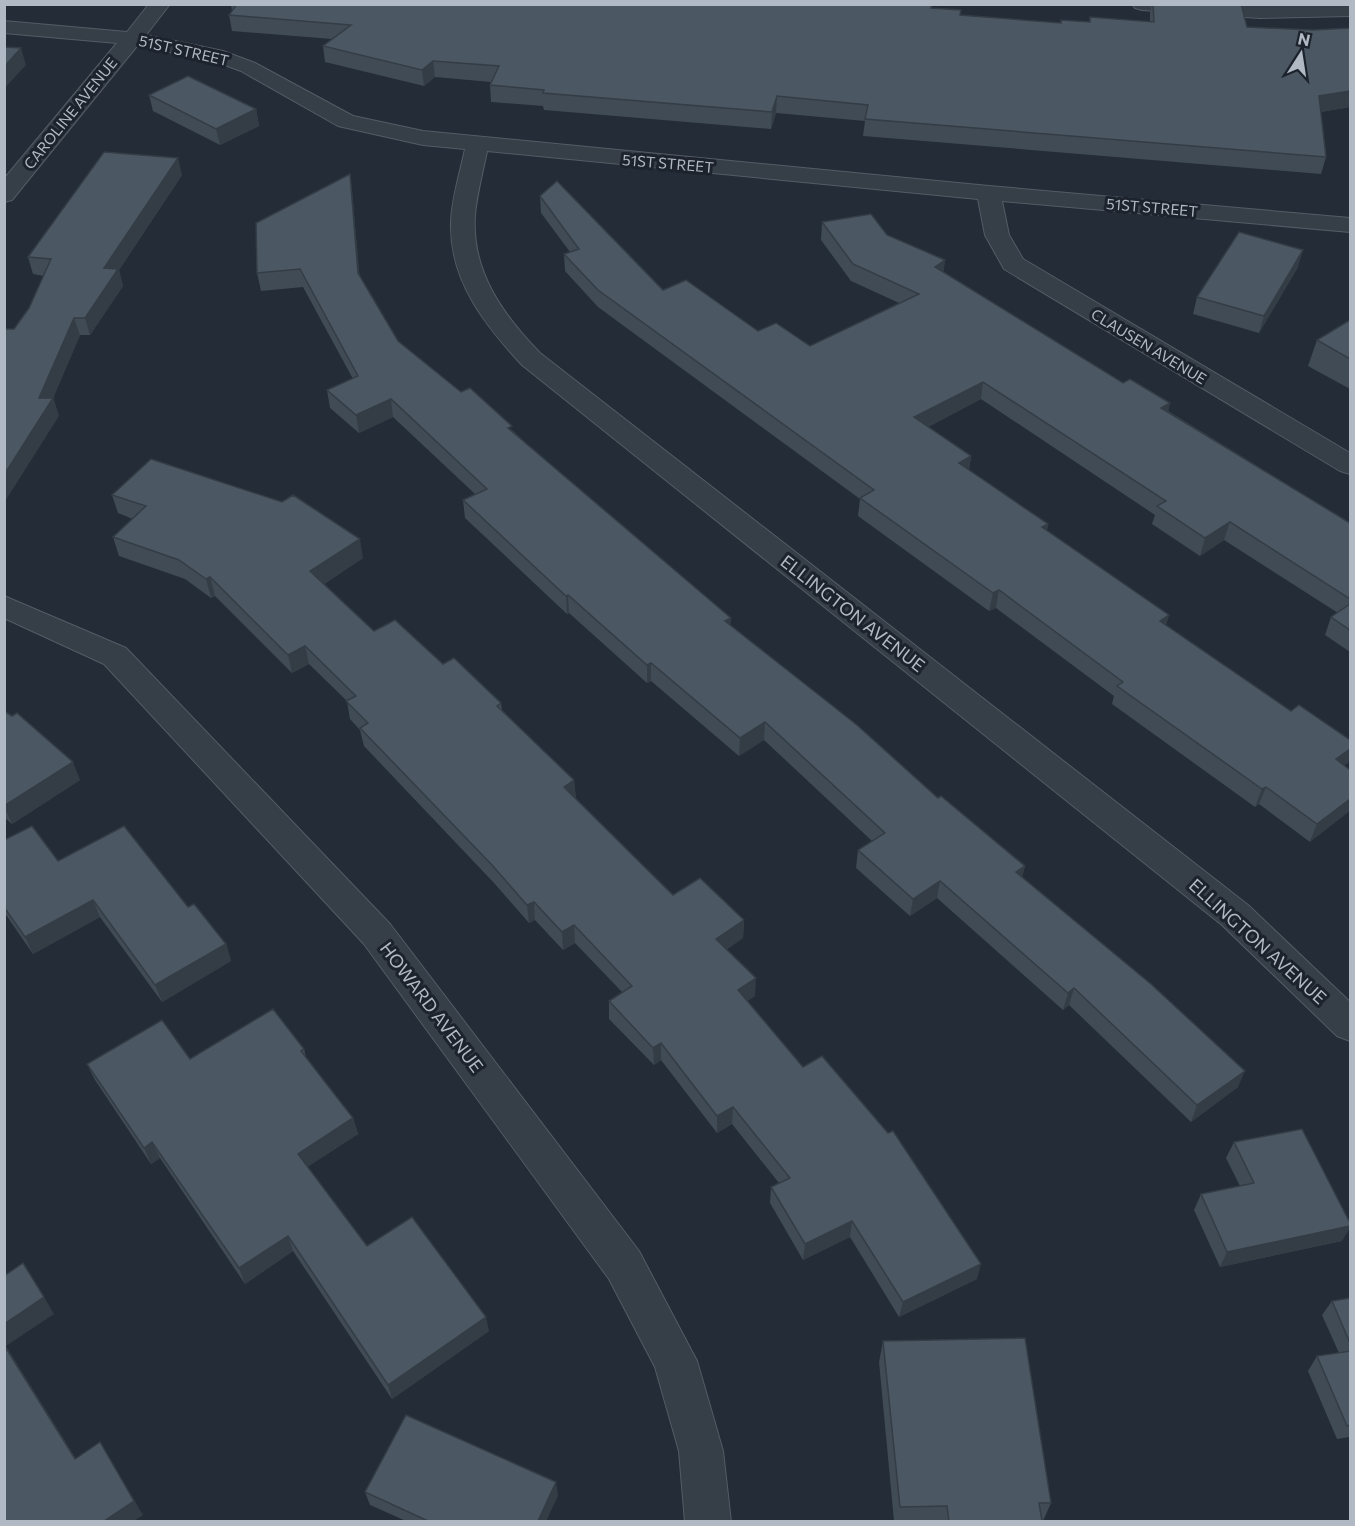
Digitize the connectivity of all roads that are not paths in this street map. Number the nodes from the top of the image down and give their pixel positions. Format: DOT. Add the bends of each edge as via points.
graph roads {
  1 [pos="160,4"];
  2 [pos="1142,4"];
  3 [pos="1350,10"];
  4 [pos="4,27"];
  5 [pos="130,38"];
  6 [pos="477,145"];
  7 [pos="988,193"];
  8 [pos="4,195"];
  9 [pos="1350,225"];
  10 [pos="1350,465"];
  11 [pos="4,606"];
  12 [pos="1350,1024"];
  13 [pos="708,1521"];
  1 -- 5 [label="street, CAROLINE AVENUE"];
  2 -- 3 [label="street" via="1260,12"];
  4 -- 5 [label="street, 51ST STREET"];
  5 -- 6 [label="street, 51ST STREET" via="216,55 248,67 346,121"];
  5 -- 8 [label="street, CAROLINE AVENUE"];
  6 -- 7 [label="street, 51ST STREET"];
  6 -- 12 [label="street, ELLINGTON AVENUE" via="463,222 465,255 478,293 501,327 531,360 1235,915"];
  7 -- 9 [label="street, 51ST STREET"];
  7 -- 10 [label="street, CLAUSEN AVENUE" via="997,235 1013,264"];
  11 -- 13 [label="street, HOWARD AVENUE" via="115,656 377,934 624,1265 675,1361 701,1451"];
}
